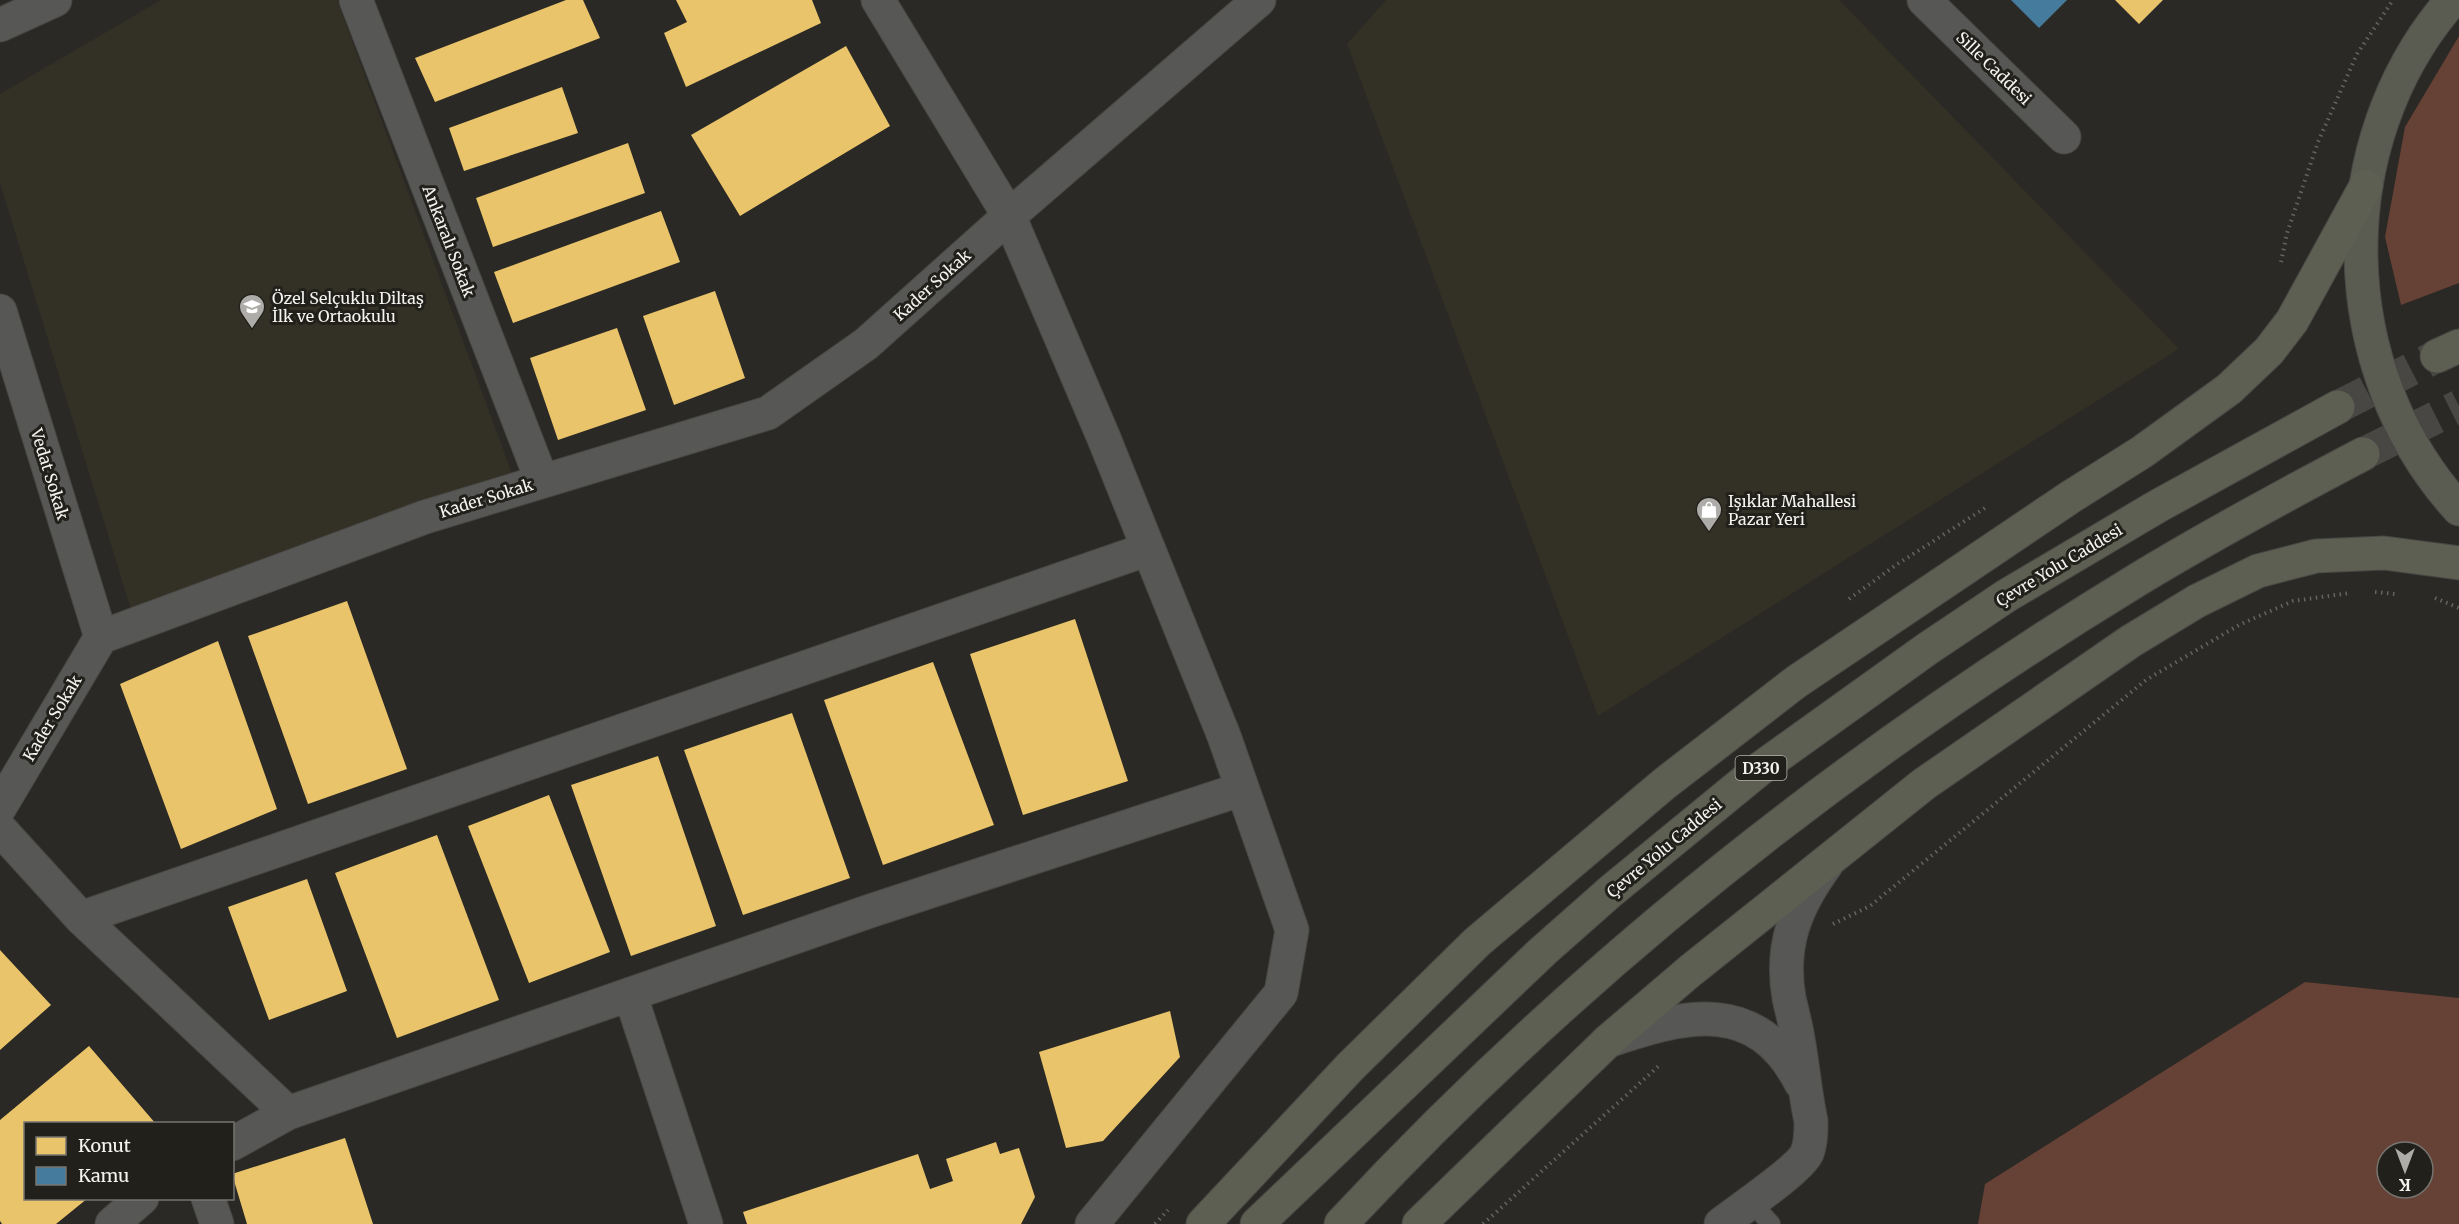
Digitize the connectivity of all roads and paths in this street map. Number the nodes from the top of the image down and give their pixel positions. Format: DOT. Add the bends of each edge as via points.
graph roads {
  1 [pos="55,0"];
  2 [pos="356,0"];
  3 [pos="878,0"];
  4 [pos="1259,0"];
  5 [pos="1924,0"];
  6 [pos="2452,0"];
  7 [pos="0,25"];
  8 [pos="2064,136"];
  9 [pos="2366,186"];
  10 [pos="1009,216"];
  11 [pos="0,311"];
  12 [pos="2338,407"];
  13 [pos="2363,454"];
  14 [pos="542,481"];
  15 [pos="2459,509"];
  16 [pos="1148,549"];
  17 [pos="2459,563"];
  18 [pos="2367,591"];
  19 [pos="2356,592"];
  20 [pos="2401,594"];
  21 [pos="2424,596"];
  22 [pos="2459,609"];
  23 [pos="101,637"];
  24 [pos="1242,789"];
  25 [pos="0,807"];
  26 [pos="0,829"];
  27 [pos="1834,855"];
  28 [pos="81,918"];
  29 [pos="1788,947"];
  30 [pos="630,994"];
  31 [pos="1608,1041"];
  32 [pos="1669,1057"];
  33 [pos="1804,1090"];
  34 [pos="288,1113"];
  35 [pos="234,1143"];
  36 [pos="140,1200"];
  37 [pos="209,1200"];
  38 [pos="1761,1213"];
  39 [pos="112,1224"];
  40 [pos="217,1224"];
  41 [pos="706,1224"];
  42 [pos="1092,1224"];
  43 [pos="1203,1224"];
  44 [pos="1257,1224"];
  45 [pos="1341,1224"];
  46 [pos="1419,1224"];
  47 [pos="1483,1224"];
  48 [pos="1720,1224"];
  1 -- 7 [label="street"];
  2 -- 14 [label="street, Ankaralı Sokak"];
  3 -- 10 [label="street"];
  4 -- 10 [label="street, Kader Sokak"];
  5 -- 8 [label="street, Sille Caddesi"];
  6 -- 9 [label="main road" via="2426,33 2394,91"];
  9 -- 15 [label="main road" via="2361,219 2362,286 2373,352 2392,406 2412,446"];
  9 -- 43 [label="highway" via="2292,321 2269,351 2229,389 2189,420 1796,682 1664,784 1477,942 1350,1067"];
  10 -- 14 [label="street, Kader Sokak" via="866,344 768,413"];
  10 -- 16 [label="street"];
  11 -- 23 [label="street, Vedat Sokak"];
  12 -- 44 [label="highway, Çevre Yolu Caddesi / D330" via="2158,506 2006,596 1761,768 1542,952"];
  13 -- 45 [label="highway" via="2137,580 1921,721 1810,803 1613,960 1507,1056"];
  14 -- 23 [label="street, Kader Sokak" via="425,517"];
  16 -- 24 [label="street"];
  16 -- 28 [label="street"];
  17 -- 27 [label="highway" via="2384,553 2316,556 2258,572 2197,601 2131,641 1924,784"];
  18 -- 20 [label="path"];
  19 -- 29 [label="path" via="2293,601 2239,625 2146,680 1870,906"];
  21 -- 22 [label="path"];
  23 -- 25 [label="street, Kader Sokak"];
  24 -- 30 [label="street"];
  24 -- 42 [label="street" via="1292,930 1281,993"];
  26 -- 28 [label="street"];
  27 -- 29 [label="street" via="1800,907"];
  27 -- 31 [label="highway"];
  28 -- 34 [label="street"];
  29 -- 33 [label="street" via="1789,998"];
  30 -- 34 [label="street"];
  30 -- 41 [label="street"];
  31 -- 33 [label="street" via="1680,1021 1712,1018 1739,1024 1759,1032 1776,1046 1790,1062"];
  31 -- 46 [label="highway"];
  32 -- 47 [label="path"];
  33 -- 38 [label="street" via="1811,1121 1806,1153"];
  34 -- 35 [label="street"];
  36 -- 39 [label="street"];
  37 -- 40 [label="street"];
  38 -- 48 [label="street"];
}
